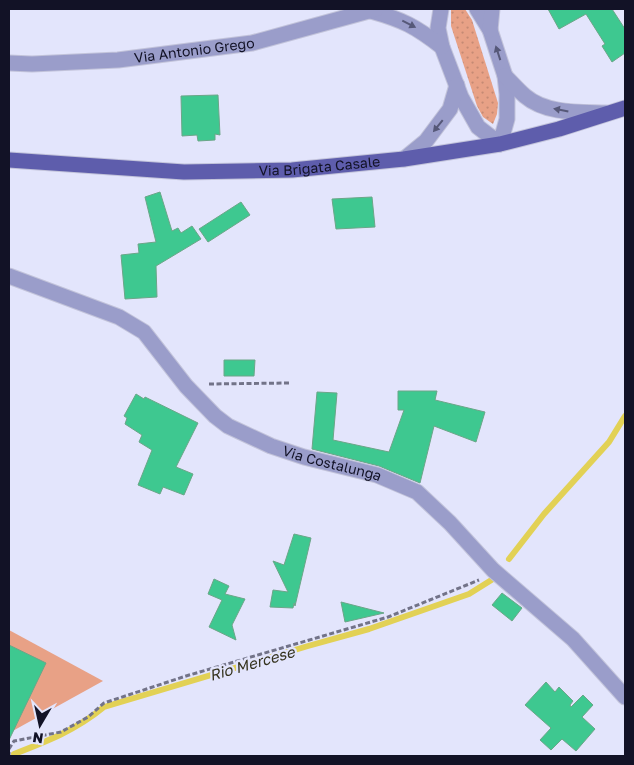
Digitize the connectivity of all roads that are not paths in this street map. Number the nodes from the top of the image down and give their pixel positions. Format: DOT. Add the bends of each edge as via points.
graph roads {
  1 [pos="442,9"];
  2 [pos="477,9"];
  3 [pos="492,9"];
  4 [pos="374,10"];
  5 [pos="490,30"];
  6 [pos="442,47"];
  7 [pos="9,63"];
  8 [pos="505,76"];
  9 [pos="457,84"];
  10 [pos="625,108"];
  11 [pos="610,113"];
  12 [pos="500,144"];
  13 [pos="404,159"];
  14 [pos="9,160"];
  15 [pos="9,276"];
  16 [pos="625,697"];
  1 -- 6 [label="street" via="438,28"];
  2 -- 5 [label="street"];
  3 -- 5 [label="street"];
  4 -- 6 [label="street, one-way" via="418,28"];
  4 -- 7 [label="street, Via Antonio Grego" via="252,42 118,60"];
  8 -- 5 [label="street, one-way"];
  6 -- 9 [label="street"];
  11 -- 8 [label="street, one-way" via="571,112 542,106 526,97"];
  8 -- 12 [label="street" via="507,119"];
  9 -- 12 [label="street" via="478,127"];
  9 -- 13 [label="street, one-way" via="450,109 426,141"];
  10 -- 11 [label="main road, Via Brigata Casale"];
  11 -- 12 [label="main road, Via Brigata Casale"];
  12 -- 13 [label="main road, Via Brigata Casale"];
  13 -- 14 [label="main road, Via Brigata Casale" via="292,170 184,172"];
  15 -- 16 [label="street, Via Costalunga" via="119,317 144,332 186,386 228,426 271,446 377,475 417,492 493,570 572,638"];
}
